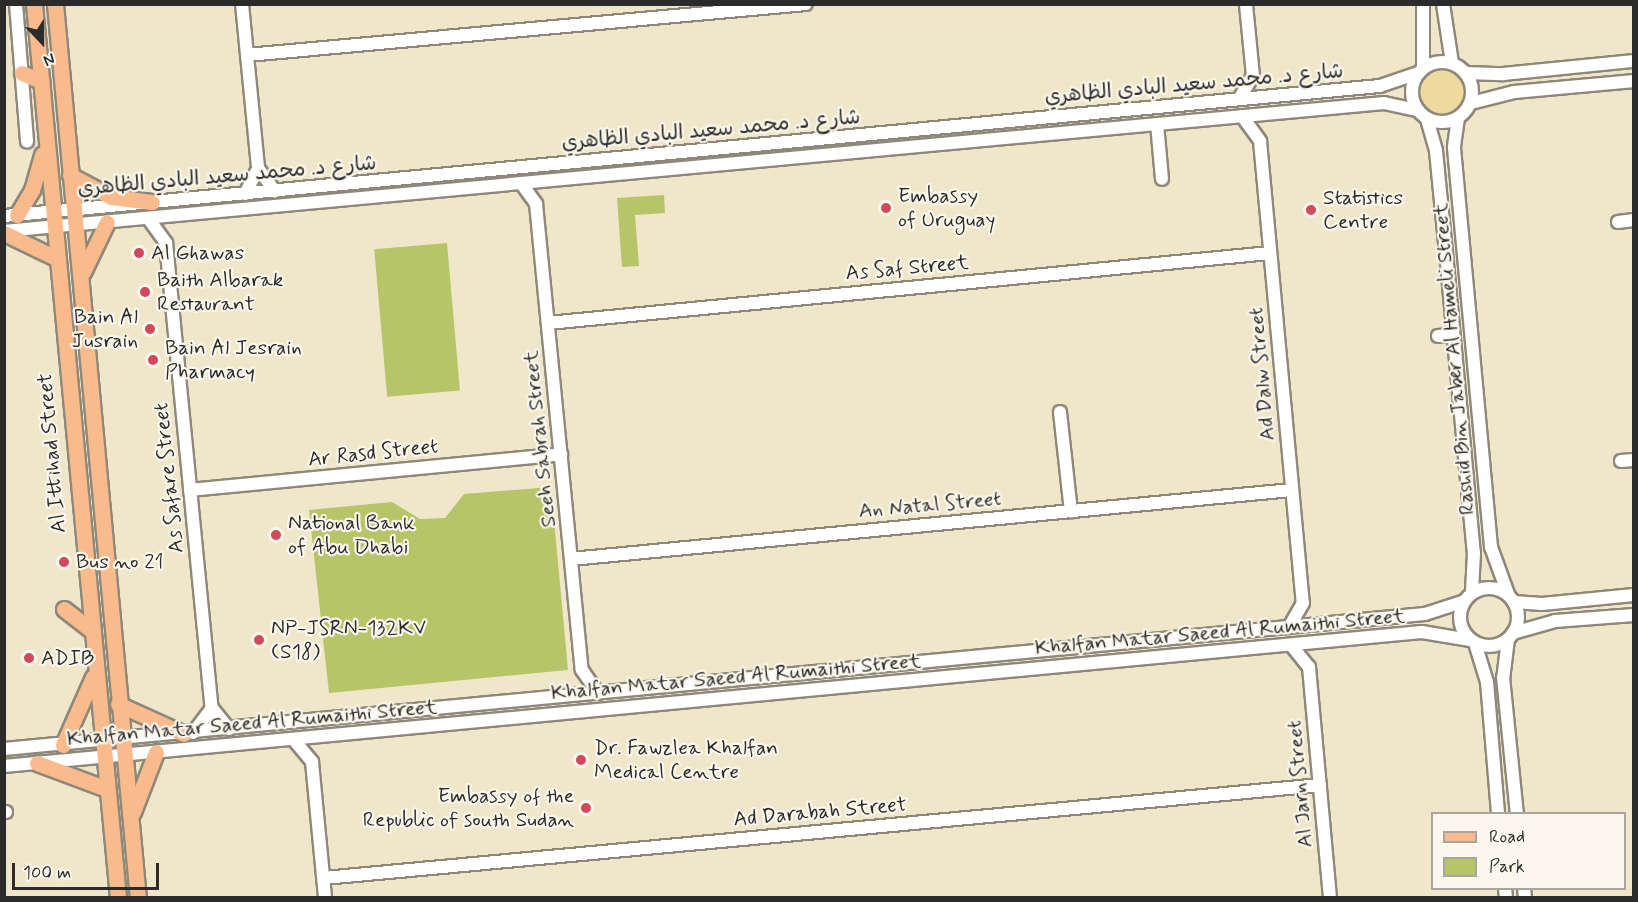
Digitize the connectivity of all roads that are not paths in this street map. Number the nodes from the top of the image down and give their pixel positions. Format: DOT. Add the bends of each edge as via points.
graph roads {
  1 [pos="16,4"];
  2 [pos="34,4"];
  3 [pos="55,4"];
  4 [pos="242,4"];
  5 [pos="806,4"];
  6 [pos="1246,4"];
  7 [pos="1423,4"];
  8 [pos="1443,4"];
  9 [pos="247,55"];
  10 [pos="1634,61"];
  11 [pos="1452,63"];
  12 [pos="1421,71"];
  13 [pos="1466,72"];
  14 [pos="22,73"];
  15 [pos="1253,76"];
  16 [pos="41,81"];
  17 [pos="1634,81"];
  18 [pos="1272,96"];
  19 [pos="1239,99"];
  20 [pos="1471,103"];
  21 [pos="1128,110"];
  22 [pos="1271,114"];
  23 [pos="1423,114"];
  24 [pos="1242,116"];
  25 [pos="1458,118"];
  26 [pos="1157,124"];
  27 [pos="1129,127"];
  28 [pos="46,134"];
  29 [pos="1260,141"];
  30 [pos="27,142"];
  31 [pos="258,168"];
  32 [pos="70,175"];
  33 [pos="1162,179"];
  34 [pos="551,180"];
  35 [pos="521,183"];
  36 [pos="315,188"];
  37 [pos="275,191"];
  38 [pos="245,194"];
  39 [pos="152,202"];
  40 [pos="315,202"];
  41 [pos="536,204"];
  42 [pos="181,215"];
  43 [pos="11,216"];
  44 [pos="74,217"];
  45 [pos="148,218"];
  46 [pos="53,219"];
  47 [pos="1634,220"];
  48 [pos="107,222"];
  49 [pos="1618,222"];
  50 [pos="4,232"];
  51 [pos="166,243"];
  52 [pos="1270,253"];
  53 [pos="56,258"];
  54 [pos="82,280"];
  55 [pos="548,322"];
  56 [pos="1453,335"];
  57 [pos="1437,336"];
  58 [pos="1060,412"];
  59 [pos="561,454"];
  60 [pos="190,490"];
  61 [pos="1292,490"];
  62 [pos="1071,511"];
  63 [pos="571,559"];
  64 [pos="1472,592"];
  65 [pos="1634,595"];
  66 [pos="1511,598"];
  67 [pos="1463,602"];
  68 [pos="1303,603"];
  69 [pos="64,609"];
  70 [pos="1634,615"];
  71 [pos="1320,624"];
  72 [pos="1289,627"];
  73 [pos="91,630"];
  74 [pos="1202,635"];
  75 [pos="1510,636"];
  76 [pos="1473,641"];
  77 [pos="1320,642"];
  78 [pos="1292,645"];
  79 [pos="1204,653"];
  80 [pos="1309,667"];
  81 [pos="582,669"];
  82 [pos="95,671"];
  83 [pos="598,693"];
  84 [pos="570,696"];
  85 [pos="118,704"];
  86 [pos="212,708"];
  87 [pos="371,714"];
  88 [pos="229,729"];
  89 [pos="373,731"];
  90 [pos="188,733"];
  91 [pos="328,735"];
  92 [pos="293,739"];
  93 [pos="63,744"];
  94 [pos="122,747"];
  95 [pos="4,749"];
  96 [pos="103,749"];
  97 [pos="156,752"];
  98 [pos="312,762"];
  99 [pos="37,763"];
  100 [pos="4,766"];
  101 [pos="1320,785"];
  102 [pos="107,789"];
  103 [pos="1498,812"];
  104 [pos="1517,812"];
  105 [pos="131,824"];
  106 [pos="324,878"];
  107 [pos="118,897"];
  108 [pos="138,897"];
  109 [pos="325,897"];
  110 [pos="1330,897"];
  1 -- 14 [label="street"];
  2 -- 16 [label="main road, Al Ittihad Street"];
  3 -- 32 [label="main road, Al Ittihad Street"];
  4 -- 9 [label="street"];
  5 -- 9 [label="street"];
  6 -- 15 [label="street"];
  7 -- 12 [label="street"];
  8 -- 11 [label="street"];
  9 -- 31 [label="street"];
  10 -- 13 [label="street" via="1503,74"];
  11 -- 12 [label="street"];
  11 -- 13 [label="street"];
  12 -- 18 [label="street, شارع د. محمد سعيد البادي الظاهري" via="1380,86"];
  12 -- 23 [label="street" via="1412,89"];
  13 -- 20 [label="street"];
  14 -- 16 [label="main road"];
  14 -- 30 [label="street"];
  15 -- 18 [label="street"];
  15 -- 19 [label="street"];
  16 -- 28 [label="main road, Al Ittihad Street"];
  17 -- 20 [label="street" via="1503,93"];
  18 -- 19 [label="street, شارع د. محمد سعيد البادي الظاهري"];
  19 -- 21 [label="street, شارع د. محمد سعيد البادي الظاهري"];
  20 -- 25 [label="street"];
  21 -- 27 [label="street"];
  21 -- 36 [label="street, شارع د. محمد سعيد البادي الظاهري"];
  22 -- 23 [label="street, شارع د. محمد سعيد البادي الظاهري" via="1384,103"];
  22 -- 24 [label="street, شارع د. محمد سعيد البادي الظاهري"];
  22 -- 29 [label="street, Ad Dalw Street"];
  23 -- 25 [label="street"];
  23 -- 56 [label="street, Rashid Bin Jaber Al Hameli Street" via="1436,150"];
  24 -- 26 [label="street, شارع د. محمد سعيد البادي الظاهري"];
  24 -- 29 [label="street"];
  25 -- 66 [label="street, Rashid Bin Jaber Al Hameli Street" via="1454,148 1491,547"];
  26 -- 27 [label="street, شارع د. محمد سعيد البادي الظاهري"];
  26 -- 33 [label="street"];
  27 -- 34 [label="street, شارع د. محمد سعيد البادي الظاهري"];
  28 -- 43 [label="main road" via="36,182"];
  28 -- 46 [label="main road, Al Ittihad Street"];
  29 -- 52 [label="street, Ad Dalw Street"];
  31 -- 37 [label="street"];
  31 -- 38 [label="street"];
  32 -- 39 [label="main road" via="111,197"];
  32 -- 44 [label="main road, Al Ittihad Street"];
  34 -- 35 [label="street, شارع د. محمد سعيد البادي الظاهري"];
  34 -- 41 [label="street"];
  35 -- 40 [label="street, شارع د. محمد سعيد البادي الظاهري"];
  35 -- 41 [label="street, Seeh Sabrah Street"];
  36 -- 37 [label="street, شارع د. محمد سعيد البادي الظاهري"];
  36 -- 40 [label="street"];
  37 -- 38 [label="street, شارع د. محمد سعيد البادي الظاهري"];
  38 -- 39 [label="street, شارع د. محمد سعيد البادي الظاهري"];
  39 -- 44 [label="street, شارع د. محمد سعيد البادي الظاهري"];
  40 -- 42 [label="street, شارع د. محمد سعيد البادي الظاهري"];
  41 -- 55 [label="street, Seeh Sabrah Street"];
  42 -- 45 [label="street, شارع د. محمد سعيد البادي الظاهري"];
  42 -- 51 [label="street"];
  43 -- 46 [label="street, شارع د. محمد سعيد البادي الظاهري"];
  44 -- 46 [label="street, شارع د. محمد سعيد البادي الظاهري"];
  44 -- 48 [label="street, شارع د. محمد سعيد البادي الظاهري"];
  44 -- 54 [label="main road, Al Ittihad Street"];
  45 -- 48 [label="street, شارع د. محمد سعيد البادي الظاهري"];
  45 -- 51 [label="street"];
  46 -- 50 [label="street, شارع د. محمد سعيد البادي الظاهري"];
  46 -- 53 [label="main road, Al Ittihad Street"];
  47 -- 49 [label="street"];
  48 -- 54 [label="main road"];
  50 -- 53 [label="main road"];
  51 -- 60 [label="street, As Safare Street"];
  52 -- 55 [label="street, As Saf Street"];
  52 -- 61 [label="street, Ad Dalw Street"];
  53 -- 73 [label="main road, Al Ittihad Street"];
  54 -- 85 [label="main road, Al Ittihad Street"];
  55 -- 59 [label="street, Seeh Sabrah Street"];
  56 -- 57 [label="street"];
  56 -- 64 [label="street, Rashid Bin Jaber Al Hameli Street" via="1474,553"];
  58 -- 62 [label="street"];
  59 -- 60 [label="street, Ar Rasd Street"];
  59 -- 63 [label="street, Seeh Sabrah Street"];
  60 -- 86 [label="street, As Safare Street"];
  61 -- 62 [label="street, An Natal Street"];
  61 -- 68 [label="street, Ad Dalw Street"];
  62 -- 63 [label="street, An Natal Street"];
  63 -- 81 [label="street, Seeh Sabrah Street"];
  64 -- 66 [label="street" via="1491,587"];
  64 -- 67 [label="street"];
  65 -- 66 [label="street"];
  66 -- 75 [label="street" via="1518,618"];
  67 -- 71 [label="street, Khalfan Matar Saeed Al Rumaithi Street" via="1425,614"];
  67 -- 76 [label="street" via="1459,618"];
  68 -- 71 [label="street"];
  68 -- 72 [label="street"];
  69 -- 73 [label="main road"];
  70 -- 75 [label="street" via="1555,621"];
  71 -- 72 [label="street, Khalfan Matar Saeed Al Rumaithi Street"];
  72 -- 74 [label="street, Khalfan Matar Saeed Al Rumaithi Street"];
  73 -- 82 [label="main road, Al Ittihad Street"];
  74 -- 79 [label="street"];
  74 -- 83 [label="street, Khalfan Matar Saeed Al Rumaithi Street"];
  75 -- 76 [label="street" via="1492,646"];
  75 -- 104 [label="street" via="1503,677"];
  76 -- 77 [label="street, Khalfan Matar Saeed Al Rumaithi Street" via="1435,632"];
  76 -- 103 [label="street" via="1487,682"];
  77 -- 78 [label="street, Khalfan Matar Saeed Al Rumaithi Street"];
  77 -- 80 [label="street, Al Jarn Street"];
  78 -- 79 [label="street, Khalfan Matar Saeed Al Rumaithi Street"];
  78 -- 80 [label="street"];
  79 -- 89 [label="street, Khalfan Matar Saeed Al Rumaithi Street"];
  80 -- 101 [label="street, Al Jarn Street"];
  81 -- 83 [label="street, Seeh Sabrah Street"];
  81 -- 84 [label="street, Seeh Sabrah Street"];
  82 -- 93 [label="main road"];
  82 -- 96 [label="main road, Al Ittihad Street"];
  83 -- 84 [label="street, Khalfan Matar Saeed Al Rumaithi Street"];
  84 -- 87 [label="street, Khalfan Matar Saeed Al Rumaithi Street"];
  85 -- 90 [label="main road"];
  85 -- 94 [label="main road, Al Ittihad Street"];
  86 -- 88 [label="street"];
  86 -- 90 [label="street"];
  87 -- 88 [label="street, Khalfan Matar Saeed Al Rumaithi Street"];
  87 -- 89 [label="street" via="376,724"];
  88 -- 90 [label="street, Khalfan Matar Saeed Al Rumaithi Street"];
  89 -- 91 [label="street, Khalfan Matar Saeed Al Rumaithi Street"];
  90 -- 94 [label="street, Khalfan Matar Saeed Al Rumaithi Street"];
  91 -- 92 [label="street, Khalfan Matar Saeed Al Rumaithi Street"];
  91 -- 98 [label="street"];
  92 -- 97 [label="street, Khalfan Matar Saeed Al Rumaithi Street"];
  92 -- 98 [label="street"];
  93 -- 95 [label="street, Khalfan Matar Saeed Al Rumaithi Street"];
  93 -- 96 [label="street, Khalfan Matar Saeed Al Rumaithi Street"];
  94 -- 96 [label="street, Khalfan Matar Saeed Al Rumaithi Street"];
  94 -- 97 [label="street, Khalfan Matar Saeed Al Rumaithi Street"];
  94 -- 105 [label="main road, Al Ittihad Street"];
  96 -- 99 [label="street, Khalfan Matar Saeed Al Rumaithi Street"];
  96 -- 102 [label="main road, Al Ittihad Street"];
  97 -- 105 [label="main road"];
  98 -- 106 [label="street"];
  99 -- 100 [label="street, Khalfan Matar Saeed Al Rumaithi Street"];
  99 -- 102 [label="main road"];
  101 -- 106 [label="street, Ad Darabah Street"];
  101 -- 110 [label="street, Al Jarn Street"];
  102 -- 107 [label="main road, Al Ittihad Street"];
  105 -- 108 [label="main road, Al Ittihad Street"];
  106 -- 109 [label="street"];
}
